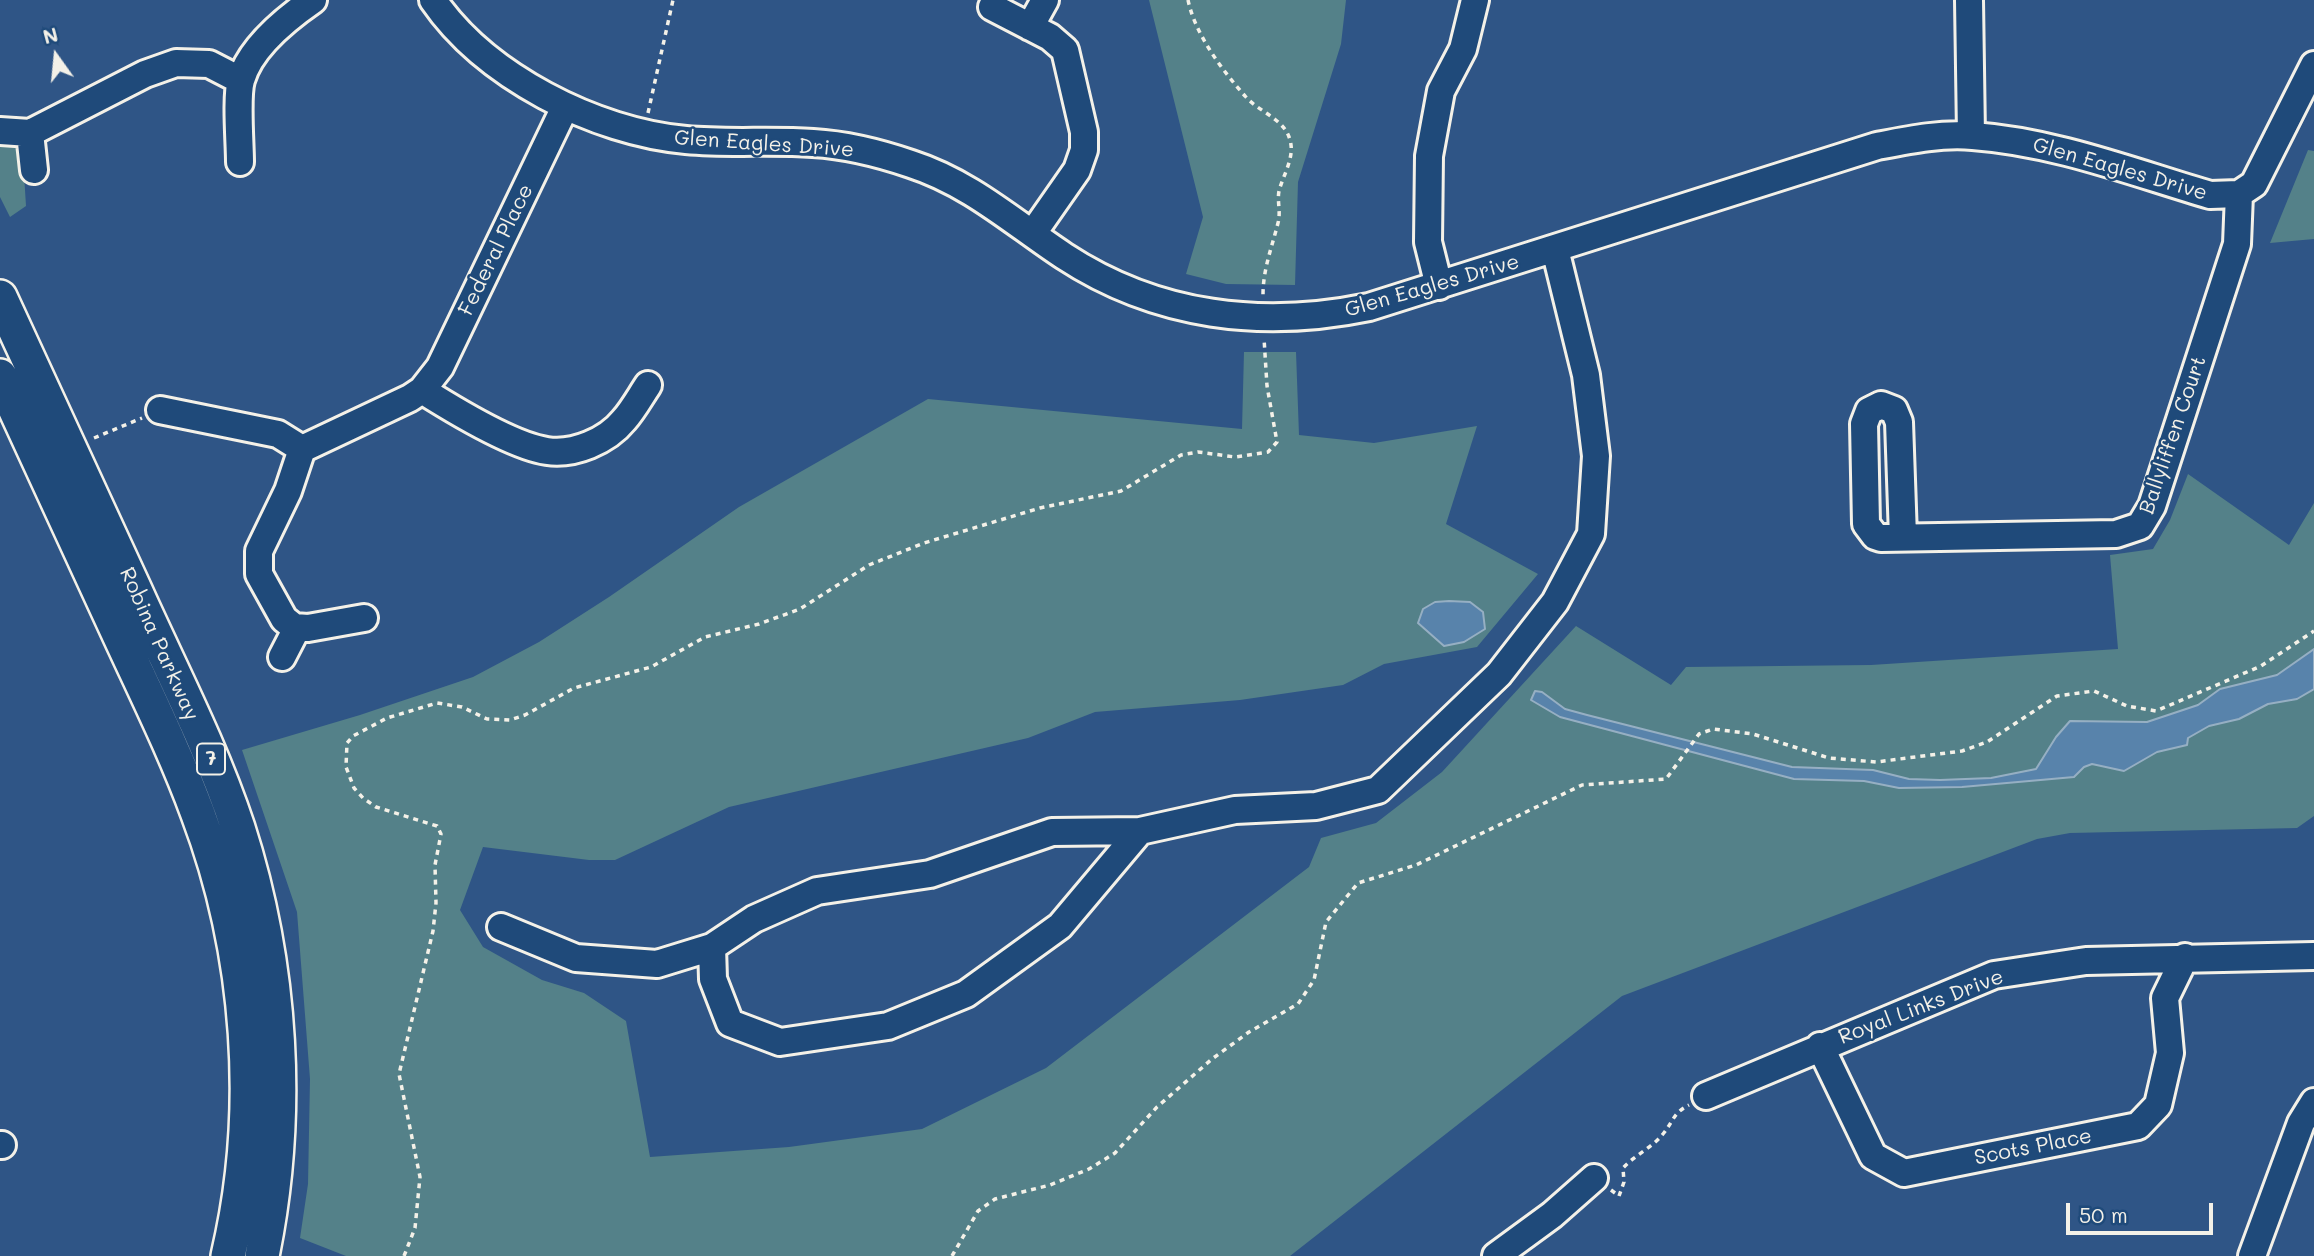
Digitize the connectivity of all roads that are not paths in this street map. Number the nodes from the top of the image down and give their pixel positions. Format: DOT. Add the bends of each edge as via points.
graph roads {
  1 [pos="313,0"];
  2 [pos="433,0"];
  3 [pos="1045,0"];
  4 [pos="1475,0"];
  5 [pos="1969,0"];
  6 [pos="992,7"];
  7 [pos="1030,27"];
  8 [pos="2314,65"];
  9 [pos="240,80"];
  10 [pos="565,107"];
  11 [pos="0,131"];
  12 [pos="30,134"];
  13 [pos="1970,135"];
  14 [pos="240,162"];
  15 [pos="34,170"];
  16 [pos="2239,194"];
  17 [pos="1033,233"];
  18 [pos="1555,249"];
  19 [pos="1438,286"];
  20 [pos="0,297"];
  21 [pos="0,376"];
  22 [pos="648,385"];
  23 [pos="422,390"];
  24 [pos="160,410"];
  25 [pos="302,449"];
  26 [pos="1903,537"];
  27 [pos="364,618"];
  28 [pos="297,628"];
  29 [pos="282,657"];
  30 [pos="1140,831"];
  31 [pos="501,927"];
  32 [pos="712,947"];
  33 [pos="2314,956"];
  34 [pos="2185,957"];
  35 [pos="1820,1046"];
  36 [pos="1706,1097"];
  37 [pos="2314,1102"];
  38 [pos="1594,1178"];
  39 [pos="228,1256"];
  40 [pos="262,1256"];
  41 [pos="1496,1256"];
  42 [pos="2252,1256"];
  1 -- 9 [label="street" via="278,27"];
  2 -- 10 [label="street, Glen Eagles Drive" via="485,55 524,85"];
  3 -- 7 [label="street"];
  4 -- 19 [label="street" via="1463,49 1441,91 1429,156 1428,242"];
  5 -- 13 [label="street"];
  6 -- 7 [label="street"];
  7 -- 17 [label="street" via="1065,50 1085,142 1077,170"];
  8 -- 16 [label="street" via="2254,184"];
  9 -- 12 [label="street" via="209,64 176,63 145,74"];
  9 -- 14 [label="street"];
  10 -- 17 [label="street, Glen Eagles Drive" via="605,122 682,140 812,143 883,155 955,182"];
  10 -- 23 [label="street, Federal Place" via="440,367"];
  11 -- 12 [label="street"];
  12 -- 15 [label="street"];
  13 -- 16 [label="street, Glen Eagles Drive" via="2046,145 2210,195"];
  13 -- 18 [label="street, Glen Eagles Drive" via="1877,146"];
  16 -- 26 [label="street, Ballyliffen Court" via="2236,244 2152,506 2140,526 2116,534"];
  17 -- 19 [label="street, Glen Eagles Drive" via="1065,257 1128,290 1192,310 1262,318 1332,315"];
  18 -- 19 [label="street, Glen Eagles Drive"];
  18 -- 30 [label="street" via="1586,374 1596,456 1591,534 1555,602 1499,674 1378,790 1316,806 1236,810"];
  20 -- 40 [label="main road, Robina Parkway / 7" via="238,828 271,971 279,1077 274,1175"];
  21 -- 39 [label="main road, Robina Parkway / 7" via="182,773 216,871 238,972 247,1071 243,1175"];
  22 -- 23 [label="street" via="623,421 605,436 561,452 531,447"];
  23 -- 25 [label="street, Federal Place"];
  24 -- 25 [label="street" via="278,434"];
  25 -- 28 [label="street" via="257,559 259,574 284,619"];
  27 -- 28 [label="street"];
  28 -- 29 [label="street"];
  30 -- 32 [label="street" via="1052,832 930,874 817,891 754,919"];
  30 -- 32 [label="street" via="1060,926 966,994 888,1026 780,1042 730,1023 713,979"];
  31 -- 32 [label="street" via="576,958 657,964"];
  33 -- 34 [label="street, Royal Links Drive"];
  34 -- 35 [label="street, Royal Links Drive" via="2086,961 1994,975"];
  34 -- 35 [label="street, Scots Place" via="2165,998 2169,1053 2158,1105 2138,1126 1904,1173 1873,1156"];
  35 -- 36 [label="street, Royal Links Drive"];
  37 -- 42 [label="street" via="2301,1123"];
  38 -- 41 [label="street"];
}
